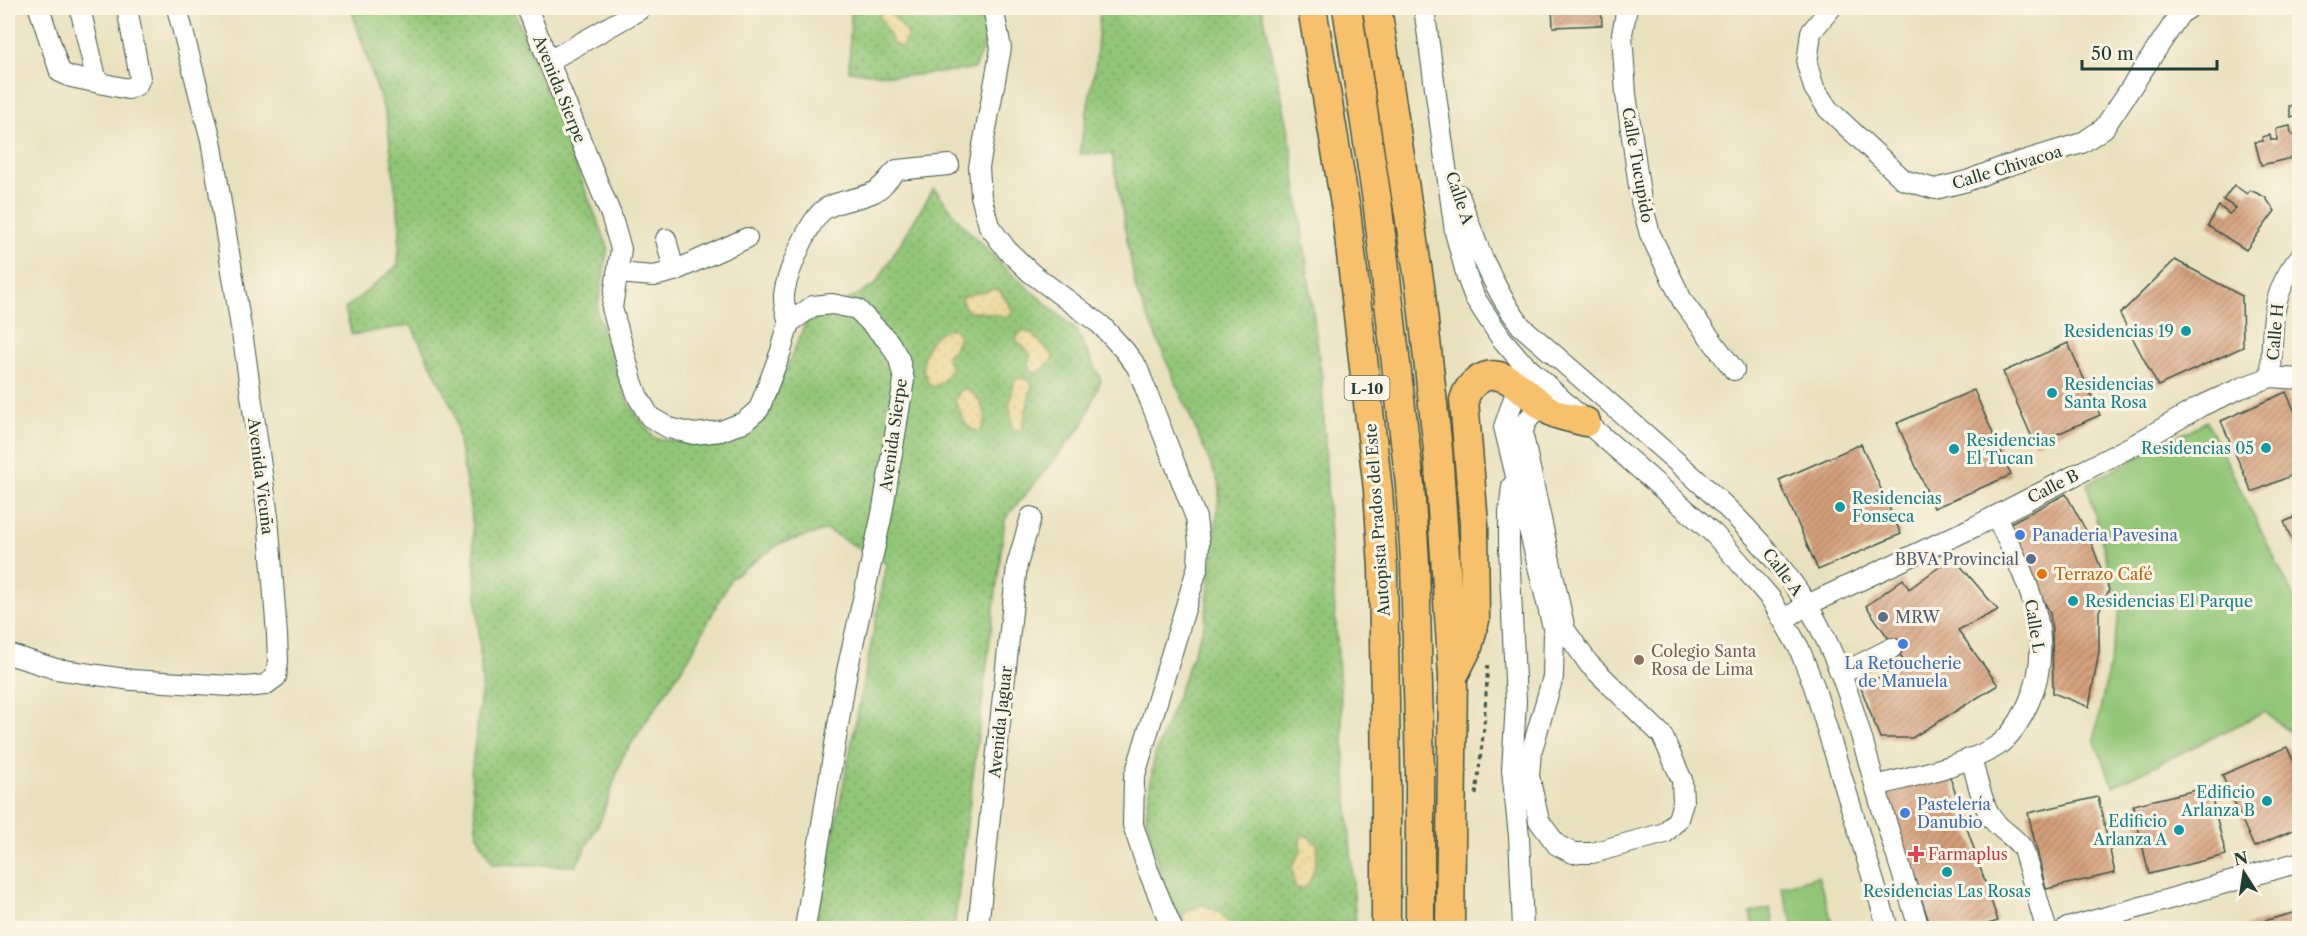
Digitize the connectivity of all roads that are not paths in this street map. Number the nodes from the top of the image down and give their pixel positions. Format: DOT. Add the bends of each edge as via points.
graph roads {
  1 [pos="39,8"];
  2 [pos="80,8"];
  3 [pos="127,8"];
  4 [pos="177,8"];
  5 [pos="527,8"];
  6 [pos="993,8"];
  7 [pos="1312,8"];
  8 [pos="1347,8"];
  9 [pos="1377,8"];
  10 [pos="1424,8"];
  11 [pos="1627,8"];
  12 [pos="1831,8"];
  13 [pos="2189,8"];
  14 [pos="639,10"];
  15 [pos="549,61"];
  16 [pos="97,82"];
  17 [pos="1446,158"];
  18 [pos="949,165"];
  19 [pos="666,238"];
  20 [pos="747,238"];
  21 [pos="2300,257"];
  22 [pos="674,271"];
  23 [pos="617,273"];
  24 [pos="789,323"];
  25 [pos="1734,370"];
  26 [pos="2271,377"];
  27 [pos="2300,379"];
  28 [pos="1518,386"];
  29 [pos="1544,406"];
  30 [pos="1586,422"];
  31 [pos="1514,472"];
  32 [pos="1995,516"];
  33 [pos="1031,517"];
  34 [pos="1807,605"];
  35 [pos="1783,620"];
  36 [pos="1892,648"];
  37 [pos="8,654"];
  38 [pos="1841,674"];
  39 [pos="1453,676"];
  40 [pos="1971,758"];
  41 [pos="1521,773"];
  42 [pos="1876,786"];
  43 [pos="2300,862"];
  44 [pos="805,928"];
  45 [pos="978,928"];
  46 [pos="1172,928"];
  47 [pos="1386,928"];
  48 [pos="1420,928"];
  49 [pos="1450,928"];
  50 [pos="1523,928"];
  51 [pos="1888,928"];
  52 [pos="1919,928"];
  53 [pos="2046,928"];
  54 [pos="2067,928"];
  1 -- 16 [label="street" via="60,72"];
  2 -- 16 [label="street"];
  3 -- 16 [label="street" via="140,78 137,85 128,89"];
  4 -- 37 [label="street, Avenida Vicuña" via="211,140 245,352 268,517 278,644 276,677 265,685 246,687 132,680 56,669"];
  5 -- 15 [label="street, Avenida Sierpe"];
  6 -- 46 [label="street" via="1001,48 979,166 989,226 1030,273 1101,325 1137,367 1196,518 1198,566 1134,778 1133,825"];
  7 -- 47 [label="highway, Autopista Prados del Este / L-10" via="1346,210 1378,490 1383,568"];
  8 -- 48 [label="highway, Autopista Prados del Este / L-10" via="1377,200 1410,485 1420,772"];
  9 -- 39 [label="highway" via="1420,285 1438,450"];
  10 -- 17 [label="street"];
  11 -- 25 [label="street, Calle Tucupido" via="1622,34 1626,94 1641,201 1650,234 1683,302"];
  12 -- 13 [label="street, Calle Chivacoa" via="1811,32 1807,64 1814,88 1828,109 1904,180 1935,189 2082,143 2104,128 2180,14"];
  14 -- 15 [label="street"];
  15 -- 23 [label="street, Avenida Sierpe" via="611,214 621,249"];
  17 -- 30 [label="street, Calle A" via="1455,232 1475,298 1500,338"];
  17 -- 34 [label="street, Calle A" via="1479,254 1521,326 1713,493 1774,558"];
  18 -- 24 [label="street" via="897,170 874,193 840,202 817,215 786,284 784,299"];
  19 -- 22 [label="street"];
  20 -- 22 [label="street"];
  21 -- 26 [label="street, Calle H" via="2283,279 2275,303"];
  22 -- 23 [label="street" via="654,276"];
  23 -- 24 [label="street, Avenida Sierpe" via="612,308 632,381 650,417 669,428 694,434 744,423 759,409"];
  24 -- 44 [label="street, Avenida Sierpe" via="813,306 832,304 858,309 889,342 899,359 904,380 882,514 847,670"];
  26 -- 27 [label="street, Calle B"];
  26 -- 32 [label="street, Calle B" via="2201,406"];
  28 -- 29 [label="highway"];
  28 -- 31 [label="street" via="1504,427"];
  28 -- 39 [label="highway" via="1503,377 1485,376 1471,386 1464,400 1474,524 1475,620 1468,647"];
  29 -- 30 [label="highway" via="1553,413"];
  29 -- 41 [label="street" via="1531,415 1523,436 1565,630 1589,664 1662,735 1682,780 1683,802 1678,819 1665,833 1592,853 1573,853 1557,845 1539,821"];
  30 -- 35 [label="street, Calle A" via="1714,534 1771,599"];
  31 -- 41 [label="street" via="1509,513"];
  31 -- 41 [label="street" via="1554,632 1553,676"];
  32 -- 34 [label="street, Calle B"];
  32 -- 40 [label="street, Calle L" via="2031,595 2040,630 2041,661 2025,712 2008,736"];
  33 -- 45 [label="street, Avenida Jaguar" via="1017,566"];
  34 -- 35 [label="street, Calle B"];
  34 -- 38 [label="street, Calle A"];
  35 -- 51 [label="street, Calle A" via="1814,687"];
  36 -- 38 [label="street"];
  38 -- 42 [label="street, Calle A"];
  39 -- 49 [label="highway"];
  40 -- 42 [label="street, Calle L"];
  40 -- 53 [label="street" via="1989,815 2023,849"];
  41 -- 50 [label="street"];
  42 -- 52 [label="street, Calle A"];
  43 -- 54 [label="street"];
}
